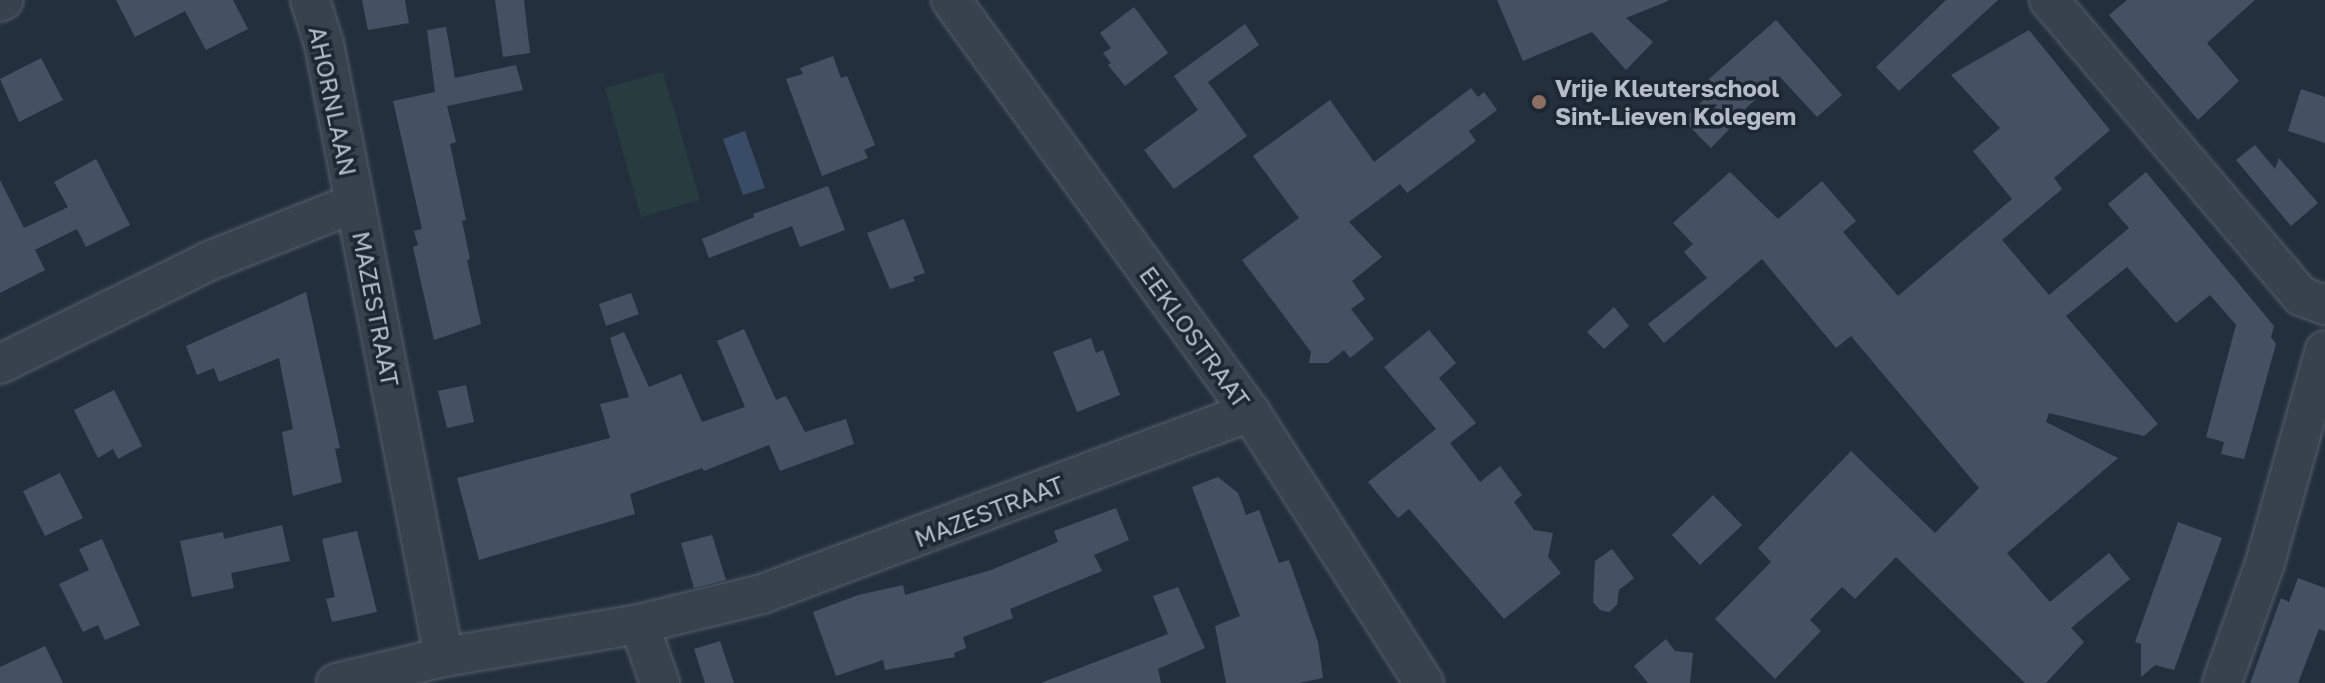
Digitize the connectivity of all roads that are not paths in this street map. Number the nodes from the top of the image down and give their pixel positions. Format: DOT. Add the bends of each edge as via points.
graph roads {
  1 [pos="310,0"];
  2 [pos="951,0"];
  3 [pos="2049,0"];
  4 [pos="355,203"];
  5 [pos="2325,305"];
  6 [pos="2325,350"];
  7 [pos="0,364"];
  8 [pos="1250,412"];
  9 [pos="639,624"];
  10 [pos="444,657"];
  11 [pos="336,683"];
  12 [pos="660,683"];
  13 [pos="1424,683"];
  14 [pos="2222,683"];
  1 -- 4 [label="street, AHORNLAAN" via="324,44"];
  2 -- 8 [label="street, EEKLOSTRAAT"];
  3 -- 5 [label="street" via="2301,296"];
  4 -- 7 [label="street, MAZESTRAAT" via="209,261"];
  4 -- 10 [label="street, MAZESTRAAT"];
  6 -- 14 [label="street" via="2265,563"];
  8 -- 9 [label="street, MAZESTRAAT" via="774,590"];
  8 -- 13 [label="street, EEKLOSTRAAT"];
  9 -- 10 [label="street, MAZESTRAAT"];
  9 -- 12 [label="street"];
  10 -- 11 [label="street, MAZESTRAAT"];
}
